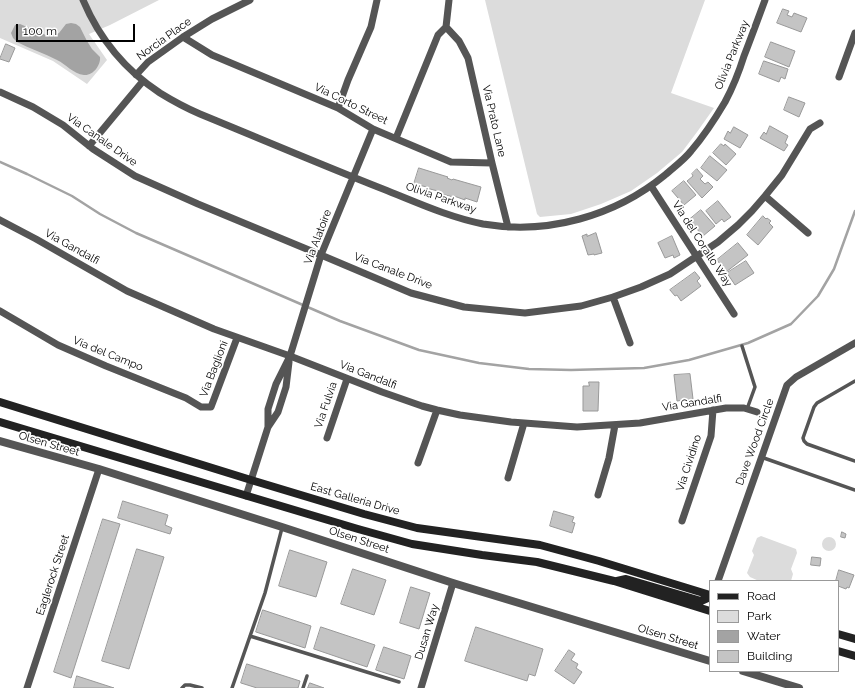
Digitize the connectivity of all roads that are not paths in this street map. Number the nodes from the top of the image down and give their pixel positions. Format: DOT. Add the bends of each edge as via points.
graph roads {
  1 [pos="83,0"];
  2 [pos="250,0"];
  3 [pos="377,0"];
  4 [pos="449,0"];
  5 [pos="765,0"];
  6 [pos="446,27"];
  7 [pos="855,33"];
  8 [pos="183,37"];
  9 [pos="136,75"];
  10 [pos="839,77"];
  11 [pos="143,80"];
  12 [pos="0,92"];
  13 [pos="338,108"];
  14 [pos="820,123"];
  15 [pos="373,129"];
  16 [pos="396,138"];
  17 [pos="89,146"];
  18 [pos="492,163"];
  19 [pos="353,178"];
  20 [pos="651,186"];
  21 [pos="765,196"];
  22 [pos="0,220"];
  23 [pos="508,227"];
  24 [pos="808,233"];
  25 [pos="321,255"];
  26 [pos="697,256"];
  27 [pos="613,297"];
  28 [pos="0,311"];
  29 [pos="734,314"];
  30 [pos="237,338"];
  31 [pos="630,343"];
  32 [pos="855,343"];
  33 [pos="742,346"];
  34 [pos="290,356"];
  35 [pos="347,379"];
  36 [pos="855,381"];
  37 [pos="0,402"];
  38 [pos="211,407"];
  39 [pos="438,410"];
  40 [pos="713,410"];
  41 [pos="747,410"];
  42 [pos="756,412"];
  43 [pos="0,422"];
  44 [pos="524,423"];
  45 [pos="615,425"];
  46 [pos="268,426"];
  47 [pos="327,438"];
  48 [pos="0,441"];
  49 [pos="762,457"];
  50 [pos="855,461"];
  51 [pos="418,463"];
  52 [pos="99,469"];
  53 [pos="508,478"];
  54 [pos="251,480"];
  55 [pos="855,490"];
  56 [pos="598,495"];
  57 [pos="246,496"];
  58 [pos="682,521"];
  59 [pos="282,527"];
  60 [pos="718,580"];
  61 [pos="614,581"];
  62 [pos="453,583"];
  63 [pos="709,596"];
  64 [pos="709,597"];
  65 [pos="709,611"];
  66 [pos="839,634"];
  67 [pos="250,636"];
  68 [pos="855,639"];
  69 [pos="839,651"];
  70 [pos="855,656"];
  71 [pos="709,661"];
  72 [pos="745,672"];
  73 [pos="307,676"];
  74 [pos="399,682"];
  75 [pos="27,688"];
  76 [pos="182,688"];
  77 [pos="202,688"];
  78 [pos="232,688"];
  79 [pos="303,688"];
  80 [pos="421,688"];
  81 [pos="799,688"];
  1 -- 9 [label="street, Olivia Parkway" via="104,38"];
  2 -- 8 [label="street, Norcia Place"];
  3 -- 13 [label="street" via="371,27"];
  4 -- 6 [label="street"];
  5 -- 20 [label="street, Olivia Parkway" via="736,80 726,100 691,151"];
  6 -- 16 [label="street" via="438,35"];
  6 -- 18 [label="street, Via Prato Lane" via="459,40 468,58"];
  7 -- 10 [label="street"];
  8 -- 9 [label="street, Norcia Place" via="148,62"];
  8 -- 13 [label="street, Via Corto Street" via="212,55"];
  9 -- 11 [label="street, Olivia Parkway"];
  11 -- 17 [label="street"];
  11 -- 19 [label="street, Olivia Parkway" via="178,104"];
  12 -- 17 [label="street, Via Canale Drive" via="33,107 63,125"];
  13 -- 15 [label="street, Via Corto Street"];
  14 -- 21 [label="street, Via Canale Drive" via="810,129 782,175"];
  15 -- 16 [label="street, Via Corto Street"];
  15 -- 19 [label="street, Via Alatoire"];
  16 -- 18 [label="street, Via Corto Street" via="451,162"];
  17 -- 25 [label="street, Via Canale Drive" via="135,176"];
  18 -- 23 [label="street, Via Prato Lane"];
  19 -- 23 [label="street, Olivia Parkway" via="455,217"];
  19 -- 25 [label="street, Via Alatoire"];
  20 -- 23 [label="street, Olivia Parkway" via="624,202 583,219 544,226"];
  20 -- 26 [label="street, Via del Corallo Way"];
  21 -- 24 [label="street"];
  21 -- 26 [label="street, Via Canale Drive" via="738,225"];
  22 -- 30 [label="street, Via Gandalfi" via="127,291"];
  25 -- 27 [label="street, Via Canale Drive" via="411,293 464,307 525,312 581,306"];
  25 -- 34 [label="street, Via Alatoire"];
  26 -- 27 [label="street, Via Canale Drive" via="670,274"];
  26 -- 29 [label="street, Via del Corallo Way"];
  27 -- 31 [label="street"];
  28 -- 38 [label="street, Via del Campo" via="58,345 186,398 201,407"];
  30 -- 34 [label="street, Via Gandalfi"];
  30 -- 38 [label="street, Via Baglioni"];
  32 -- 49 [label="street, Dave Wood Circle" via="796,377 787,385"];
  33 -- 41 [label="lane" via="755,387"];
  34 -- 35 [label="street, Via Gandalfi"];
  34 -- 46 [label="street, Via Alatoire" via="276,384 268,409"];
  34 -- 46 [label="street, Via Alatoire" via="286,387 278,412"];
  35 -- 39 [label="street, Via Gandalfi"];
  35 -- 47 [label="street, Via Fulvia"];
  36 -- 50 [label="lane" via="817,403 803,438 807,444"];
  37 -- 54 [label="main road, East Galleria Drive"];
  39 -- 44 [label="street, Via Gandalfi"];
  39 -- 51 [label="street"];
  40 -- 41 [label="street, Via Gandalfi"];
  40 -- 45 [label="street, Via Gandalfi"];
  40 -- 58 [label="street, Via Cividino" via="711,436"];
  41 -- 42 [label="street, Via Gandalfi"];
  43 -- 57 [label="main road"];
  44 -- 45 [label="street, Via Gandalfi" via="577,427"];
  44 -- 53 [label="street"];
  45 -- 56 [label="street"];
  46 -- 54 [label="street, Via Alatoire"];
  48 -- 52 [label="street, Olsen Street"];
  49 -- 55 [label="lane"];
  49 -- 60 [label="street, Dave Wood Circle"];
  52 -- 59 [label="street, Olsen Street"];
  52 -- 75 [label="street, Eaglerock Street"];
  54 -- 57 [label="street, Via Alatoire"];
  54 -- 63 [label="main road, East Galleria Drive" via="417,528 540,545"];
  57 -- 61 [label="main road" via="412,544 537,562"];
  59 -- 62 [label="street, Olsen Street"];
  59 -- 67 [label="lane" via="265,593"];
  61 -- 64 [label="main road" via="626,579 701,601"];
  61 -- 65 [label="main road"];
  62 -- 71 [label="street, Olsen Street"];
  62 -- 80 [label="street, Dusan Way"];
  66 -- 68 [label="main road"];
  67 -- 74 [label="lane"];
  67 -- 78 [label="lane"];
  69 -- 70 [label="main road"];
  72 -- 81 [label="street"];
  73 -- 79 [label="lane"];
  76 -- 77 [label="lane" via="184,685"];
}
